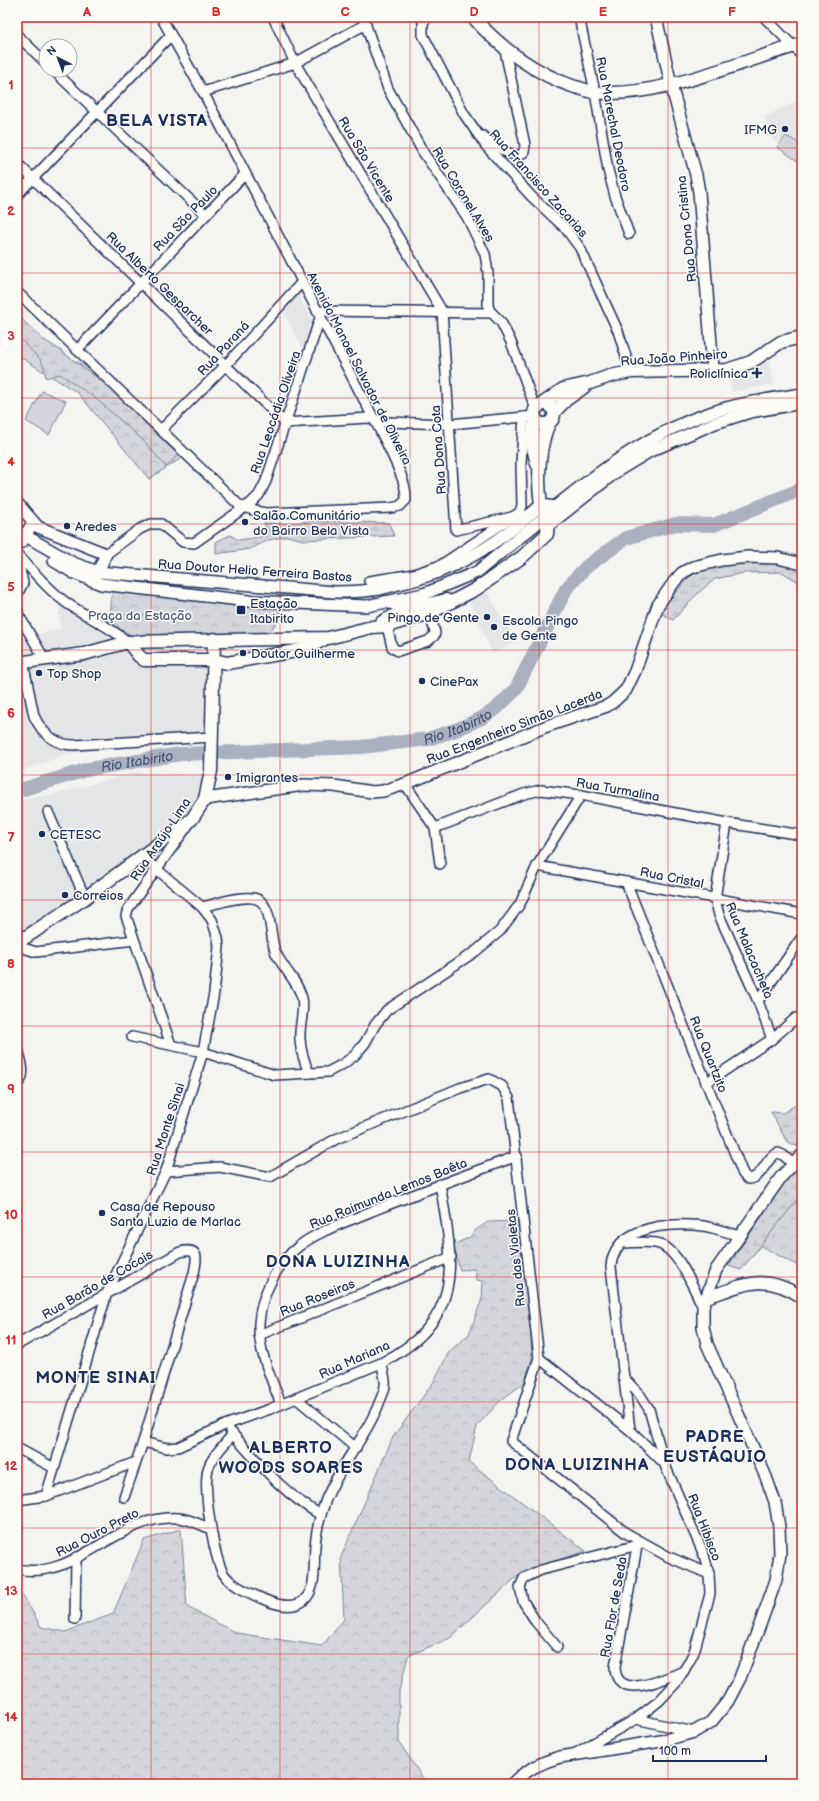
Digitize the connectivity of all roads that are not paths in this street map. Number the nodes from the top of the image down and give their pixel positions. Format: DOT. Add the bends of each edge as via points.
graph roads {
  1 [pos="162,17"];
  2 [pos="273,17"];
  3 [pos="427,17"];
  4 [pos="473,17"];
  5 [pos="579,17"];
  6 [pos="656,17"];
  7 [pos="764,17"];
  8 [pos="364,20"];
  9 [pos="17,35"];
  10 [pos="171,35"];
  11 [pos="504,46"];
  12 [pos="799,48"];
  13 [pos="38,56"];
  14 [pos="296,63"];
  15 [pos="61,78"];
  16 [pos="671,85"];
  17 [pos="203,92"];
  18 [pos="595,92"];
  19 [pos="96,112"];
  20 [pos="474,129"];
  21 [pos="17,163"];
  22 [pos="245,174"];
  23 [pos="32,178"];
  24 [pos="17,195"];
  25 [pos="206,215"];
  26 [pos="629,234"];
  27 [pos="141,282"];
  28 [pos="302,282"];
  29 [pos="17,292"];
  30 [pos="442,311"];
  31 [pos="492,313"];
  32 [pos="319,314"];
  33 [pos="802,337"];
  34 [pos="77,350"];
  35 [pos="226,365"];
  36 [pos="713,369"];
  37 [pos="631,372"];
  38 [pos="590,383"];
  39 [pos="802,394"];
  40 [pos="802,403"];
  41 [pos="533,412"];
  42 [pos="551,418"];
  43 [pos="374,419"];
  44 [pos="285,423"];
  45 [pos="450,424"];
  46 [pos="162,430"];
  47 [pos="540,471"];
  48 [pos="17,503"];
  49 [pos="541,505"];
  50 [pos="555,507"];
  51 [pos="245,508"];
  52 [pos="512,517"];
  53 [pos="33,522"];
  54 [pos="547,526"];
  55 [pos="21,536"];
  56 [pos="17,554"];
  57 [pos="106,554"];
  58 [pos="802,564"];
  59 [pos="98,572"];
  60 [pos="369,581"];
  61 [pos="424,594"];
  62 [pos="468,594"];
  63 [pos="17,595"];
  64 [pos="386,602"];
  65 [pos="410,607"];
  66 [pos="17,608"];
  67 [pos="430,613"];
  68 [pos="387,626"];
  69 [pos="372,627"];
  70 [pos="328,638"];
  71 [pos="214,639"];
  72 [pos="128,642"];
  73 [pos="44,658"];
  74 [pos="214,660"];
  75 [pos="20,662"];
  76 [pos="212,740"];
  77 [pos="405,784"];
  78 [pos="581,795"];
  79 [pos="205,798"];
  80 [pos="48,812"];
  81 [pos="192,818"];
  82 [pos="727,823"];
  83 [pos="435,828"];
  84 [pos="802,835"];
  85 [pos="142,857"];
  86 [pos="440,864"];
  87 [pos="537,866"];
  88 [pos="158,869"];
  89 [pos="626,882"];
  90 [pos="85,898"];
  91 [pos="715,899"];
  92 [pos="202,907"];
  93 [pos="802,914"];
  94 [pos="802,937"];
  95 [pos="134,940"];
  96 [pos="17,945"];
  97 [pos="758,1001"];
  98 [pos="796,1018"];
  99 [pos="132,1037"];
  100 [pos="772,1039"];
  101 [pos="171,1045"];
  102 [pos="17,1046"];
  103 [pos="203,1052"];
  104 [pos="309,1073"];
  105 [pos="19,1082"];
  106 [pos="706,1082"];
  107 [pos="802,1155"];
  108 [pos="517,1156"];
  109 [pos="793,1164"];
  110 [pos="166,1172"];
  111 [pos="440,1184"];
  112 [pos="739,1236"];
  113 [pos="621,1244"];
  114 [pos="451,1257"];
  115 [pos="107,1293"];
  116 [pos="802,1297"];
  117 [pos="704,1303"];
  118 [pos="259,1334"];
  119 [pos="17,1345"];
  120 [pos="539,1358"];
  121 [pos="381,1363"];
  122 [pos="623,1377"];
  123 [pos="296,1398"];
  124 [pos="281,1404"];
  125 [pos="225,1425"];
  126 [pos="630,1430"];
  127 [pos="233,1434"];
  128 [pos="143,1442"];
  129 [pos="17,1448"];
  130 [pos="356,1448"];
  131 [pos="136,1462"];
  132 [pos="664,1463"];
  133 [pos="54,1468"];
  134 [pos="46,1496"];
  135 [pos="124,1497"];
  136 [pos="17,1500"];
  137 [pos="321,1515"];
  138 [pos="210,1528"];
  139 [pos="638,1543"];
  140 [pos="76,1558"];
  141 [pos="17,1569"];
  142 [pos="709,1574"];
  143 [pos="75,1619"];
  144 [pos="557,1647"];
  145 [pos="684,1671"];
  146 [pos="636,1719"];
  147 [pos="694,1732"];
  148 [pos="574,1754"];
  149 [pos="512,1784"];
  1 -- 10 [label="street, Avenida Manoel Salvador de Oliveira"];
  2 -- 14 [label="street, Rua São Vicente"];
  3 -- 20 [label="street, Rua Francisco Zacarias" via="423,23 423,35"];
  4 -- 11 [label="main road"];
  5 -- 18 [label="street, Rua Marechal Deodoro"];
  6 -- 16 [label="street, Rua Dona Cristina"];
  7 -- 12 [label="street"];
  8 -- 14 [label="street"];
  8 -- 31 [label="street, Rua Coronel Alves" via="388,89 423,152 467,217 485,254 488,273 487,304"];
  9 -- 13 [label="street"];
  10 -- 17 [label="street, Avenida Manoel Salvador de Oliveira"];
  10 -- 19 [label="street"];
  11 -- 18 [label="main road" via="534,68 559,81"];
  11 -- 20 [label="street" via="525,145 524,152 519,156 507,152"];
  12 -- 16 [label="main road"];
  14 -- 17 [label="street"];
  14 -- 30 [label="street, Rua São Vicente"];
  15 -- 19 [label="street"];
  16 -- 18 [label="main road" via="615,93"];
  16 -- 36 [label="street, Rua Dona Cristina" via="699,192"];
  17 -- 22 [label="street, Avenida Manoel Salvador de Oliveira"];
  18 -- 26 [label="street, Rua Marechal Deodoro" via="608,170"];
  19 -- 23 [label="street"];
  19 -- 25 [label="street"];
  20 -- 37 [label="street, Rua Francisco Zacarias" via="500,164 566,228 580,248 618,331"];
  21 -- 23 [label="street, Rua Alberto Gesparcher"];
  22 -- 25 [label="street, Rua São Paulo"];
  22 -- 28 [label="street, Avenida Manoel Salvador de Oliveira"];
  23 -- 24 [label="street"];
  23 -- 27 [label="street, Rua Alberto Gesparcher"];
  25 -- 27 [label="street, Rua São Paulo"];
  27 -- 34 [label="street, Rua São Paulo"];
  27 -- 35 [label="street, Rua Alberto Gesparcher"];
  28 -- 32 [label="street, Avenida Manoel Salvador de Oliveira"];
  28 -- 35 [label="street, Rua Paraná"];
  29 -- 34 [label="street, Avenida Manoel Salvador de Oliveira"];
  30 -- 31 [label="street"];
  30 -- 32 [label="street"];
  30 -- 45 [label="street, Rua Dona Cota"];
  31 -- 41 [label="street, Rua Coronel Alves" via="501,322 511,342"];
  32 -- 43 [label="street, Avenida Manoel Salvador de Oliveira"];
  32 -- 44 [label="street, Rua Leocádia Oliveira"];
  33 -- 36 [label="main road, Rua João Pinheiro" via="781,342 740,366 727,370"];
  34 -- 46 [label="street, Avenida Manoel Salvador de Oliveira"];
  35 -- 44 [label="street, Rua Alberto Gesparcher"];
  35 -- 46 [label="street, Rua Paraná"];
  36 -- 37 [label="main road, Rua João Pinheiro"];
  37 -- 38 [label="main road, Rua João Pinheiro"];
  38 -- 41 [label="main road" via="563,389"];
  38 -- 42 [label="main road" via="578,390"];
  39 -- 50 [label="street" via="710,413 650,439 627,453"];
  40 -- 54 [label="street" via="750,412 715,422 650,451 617,471"];
  41 -- 42 [label="main road" via="540,423"];
  41 -- 42 [label="main road" via="547,405"];
  41 -- 45 [label="street"];
  41 -- 47 [label="main road" via="532,444"];
  41 -- 52 [label="street" via="520,463 522,506 520,512"];
  42 -- 47 [label="main road" via="543,441"];
  43 -- 44 [label="street"];
  43 -- 45 [label="street" via="386,422"];
  43 -- 51 [label="street, Avenida Manoel Salvador de Oliveira" via="400,475 406,498 402,504 392,508 267,513"];
  44 -- 51 [label="street, Rua Leocádia Oliveira" via="262,490"];
  45 -- 52 [label="street, Rua Dona Cota" via="456,530"];
  46 -- 51 [label="street, Avenida Manoel Salvador de Oliveira" via="229,497"];
  47 -- 49 [label="main road"];
  48 -- 53 [label="street"];
  49 -- 50 [label="street"];
  49 -- 54 [label="main road"];
  49 -- 59 [label="street, Rua Doutor Helio Ferreira Bastos" via="497,542 472,557 442,572 373,590 327,592"];
  50 -- 54 [label="street"];
  51 -- 57 [label="street, Rua Leocádia Oliveira" via="194,543 184,542 161,524 151,524"];
  52 -- 60 [label="street" via="441,565 414,574"];
  53 -- 55 [label="street"];
  53 -- 57 [label="street" via="38,527"];
  54 -- 61 [label="street" via="477,572"];
  54 -- 62 [label="main road" via="499,574"];
  55 -- 56 [label="street"];
  55 -- 59 [label="street, Rua Doutor Helio Ferreira Bastos" via="73,564"];
  55 -- 64 [label="street" via="74,573 101,584 249,601 367,606"];
  56 -- 63 [label="street" via="23,583"];
  56 -- 72 [label="street" via="63,600"];
  57 -- 59 [label="street"];
  58 -- 77 [label="street, Rua Engenheiro Simão Lacerda" via="778,558 748,557 704,564 688,570 674,582 658,605 626,690 607,706 547,726"];
  61 -- 64 [label="street"];
  61 -- 65 [label="main road"];
  62 -- 65 [label="main road"];
  62 -- 67 [label="main road"];
  64 -- 65 [label="main road"];
  65 -- 69 [label="main road"];
  66 -- 73 [label="street"];
  67 -- 68 [label="main road"];
  67 -- 68 [label="street" via="434,636 428,641 398,651 392,648"];
  68 -- 69 [label="main road"];
  69 -- 70 [label="main road"];
  70 -- 71 [label="main road"];
  70 -- 74 [label="main road" via="302,650 227,663"];
  71 -- 72 [label="main road"];
  71 -- 74 [label="main road, Rua Araújo Lima"];
  72 -- 73 [label="main road" via="84,654"];
  72 -- 74 [label="main road" via="144,660"];
  73 -- 75 [label="main road"];
  74 -- 76 [label="main road, Rua Araújo Lima"];
  75 -- 76 [label="street" via="34,716 55,741 68,745"];
  76 -- 79 [label="main road, Rua Araújo Lima"];
  77 -- 79 [label="street, Rua Engenheiro Simão Lacerda" via="372,792 334,786 304,785"];
  77 -- 83 [label="street"];
  78 -- 82 [label="street, Rua Turmalina"];
  78 -- 83 [label="street, Rua Turmalina" via="533,791"];
  78 -- 87 [label="street"];
  79 -- 81 [label="main road, Rua Araújo Lima"];
  80 -- 90 [label="street"];
  81 -- 85 [label="main road"];
  81 -- 88 [label="street, Rua Araújo Lima"];
  82 -- 84 [label="street, Rua Turmalina"];
  82 -- 91 [label="street, Rua Malacacheta"];
  83 -- 86 [label="street"];
  85 -- 88 [label="street, Rua Monte Sinai"];
  85 -- 90 [label="main road"];
  87 -- 89 [label="street, Rua Cristal"];
  87 -- 104 [label="street" via="520,904 500,931 476,951 387,1010 354,1056 328,1072"];
  88 -- 92 [label="street, Rua Monte Sinai"];
  88 -- 95 [label="street, Rua Araújo Lima" via="128,910 127,921"];
  89 -- 91 [label="street, Rua Cristal"];
  89 -- 106 [label="street, Rua Quartzito"];
  90 -- 96 [label="main road"];
  91 -- 93 [label="street, Rua Cristal"];
  91 -- 97 [label="street, Rua Malacacheta" via="719,915"];
  92 -- 103 [label="street, Rua Monte Sinai" via="208,912 215,928 219,948"];
  92 -- 104 [label="street" via="248,898 259,900 267,908 275,950 302,998 300,1047"];
  94 -- 97 [label="street"];
  95 -- 96 [label="street" via="36,952"];
  95 -- 101 [label="street, Rua Araújo Lima"];
  97 -- 100 [label="street, Rua Malacacheta"];
  98 -- 100 [label="street"];
  99 -- 101 [label="street"];
  100 -- 106 [label="street"];
  101 -- 103 [label="street"];
  102 -- 105 [label="street" via="23,1070"];
  103 -- 104 [label="street" via="275,1075"];
  103 -- 110 [label="street, Rua Monte Sinai"];
  106 -- 109 [label="street, Rua Quartzito" via="745,1177 750,1179 759,1174 772,1156 778,1153"];
  107 -- 109 [label="street"];
  108 -- 110 [label="street, Rua das Violetas" via="509,1098 502,1086 489,1079 460,1088 336,1139 270,1177 220,1167"];
  108 -- 111 [label="street, Rua Raimunda Lemos Baêta"];
  108 -- 120 [label="street, Rua das Violetas"];
  109 -- 112 [label="street"];
  110 -- 115 [label="street, Rua Monte Sinai"];
  111 -- 114 [label="street, Rua Mariana"];
  111 -- 118 [label="street, Rua Raimunda Lemos Baêta" via="317,1234 298,1247 281,1266 268,1289 259,1321"];
  112 -- 113 [label="street" via="691,1224 659,1226 634,1233"];
  112 -- 117 [label="street" via="716,1270"];
  113 -- 117 [label="street" via="648,1242 663,1245 676,1258"];
  113 -- 122 [label="street" via="613,1254 611,1267"];
  114 -- 118 [label="street, Rua Roseiras"];
  114 -- 121 [label="street, Rua Mariana" via="447,1294 435,1319 410,1346"];
  115 -- 119 [label="street, Rua Barão de Cocais"];
  115 -- 128 [label="street, Rua Barão de Cocais" via="180,1252 191,1251 197,1258"];
  115 -- 133 [label="street, Rua Monte Sinai"];
  116 -- 117 [label="street" via="777,1284 761,1281 744,1284"];
  117 -- 147 [label="street" via="703,1327 707,1344 775,1502 780,1554 776,1580 740,1678 720,1713"];
  118 -- 124 [label="street, Rua Raimunda Lemos Baêta" via="265,1363"];
  120 -- 126 [label="street, Rua Hibisco"];
  120 -- 139 [label="street, Rua das Violetas" via="511,1441"];
  121 -- 123 [label="street, Rua Mariana"];
  121 -- 130 [label="street" via="385,1379 384,1390 366,1432"];
  122 -- 126 [label="street"];
  122 -- 132 [label="street" via="649,1409"];
  123 -- 124 [label="street, Rua Mariana"];
  123 -- 130 [label="street"];
  124 -- 125 [label="street, Rua Mariana"];
  125 -- 127 [label="street"];
  125 -- 128 [label="street, Rua Mariana" via="172,1449"];
  126 -- 132 [label="street, Rua Hibisco"];
  127 -- 137 [label="street" via="281,1487"];
  127 -- 138 [label="street" via="208,1468"];
  128 -- 131 [label="street"];
  129 -- 133 [label="street"];
  130 -- 137 [label="street" via="325,1502"];
  131 -- 134 [label="street"];
  131 -- 135 [label="street"];
  132 -- 142 [label="street, Rua Hibisco" via="704,1555"];
  133 -- 134 [label="street, Rua Monte Sinai"];
  134 -- 136 [label="street"];
  137 -- 138 [label="street" via="311,1590 303,1601 293,1605 280,1605 235,1585 223,1573"];
  138 -- 140 [label="street, Rua Ouro Preto" via="180,1518 150,1520 124,1531"];
  139 -- 142 [label="street, Rua das Violetas"];
  139 -- 144 [label="street" via="541,1570 524,1578 520,1587 522,1601"];
  139 -- 145 [label="street, Rua Flor de Seda" via="615,1667 617,1677 623,1684 633,1686 654,1682"];
  140 -- 141 [label="street, Rua Ouro Preto" via="42,1571"];
  140 -- 143 [label="street"];
  142 -- 145 [label="street, Rua Hibisco" via="710,1594 694,1652"];
  145 -- 146 [label="street, Rua Hibisco" via="659,1701"];
  146 -- 147 [label="street"];
  146 -- 148 [label="street, Rua Hibisco"];
  147 -- 148 [label="street" via="661,1741"];
  148 -- 149 [label="street" via="547,1760"];
}
